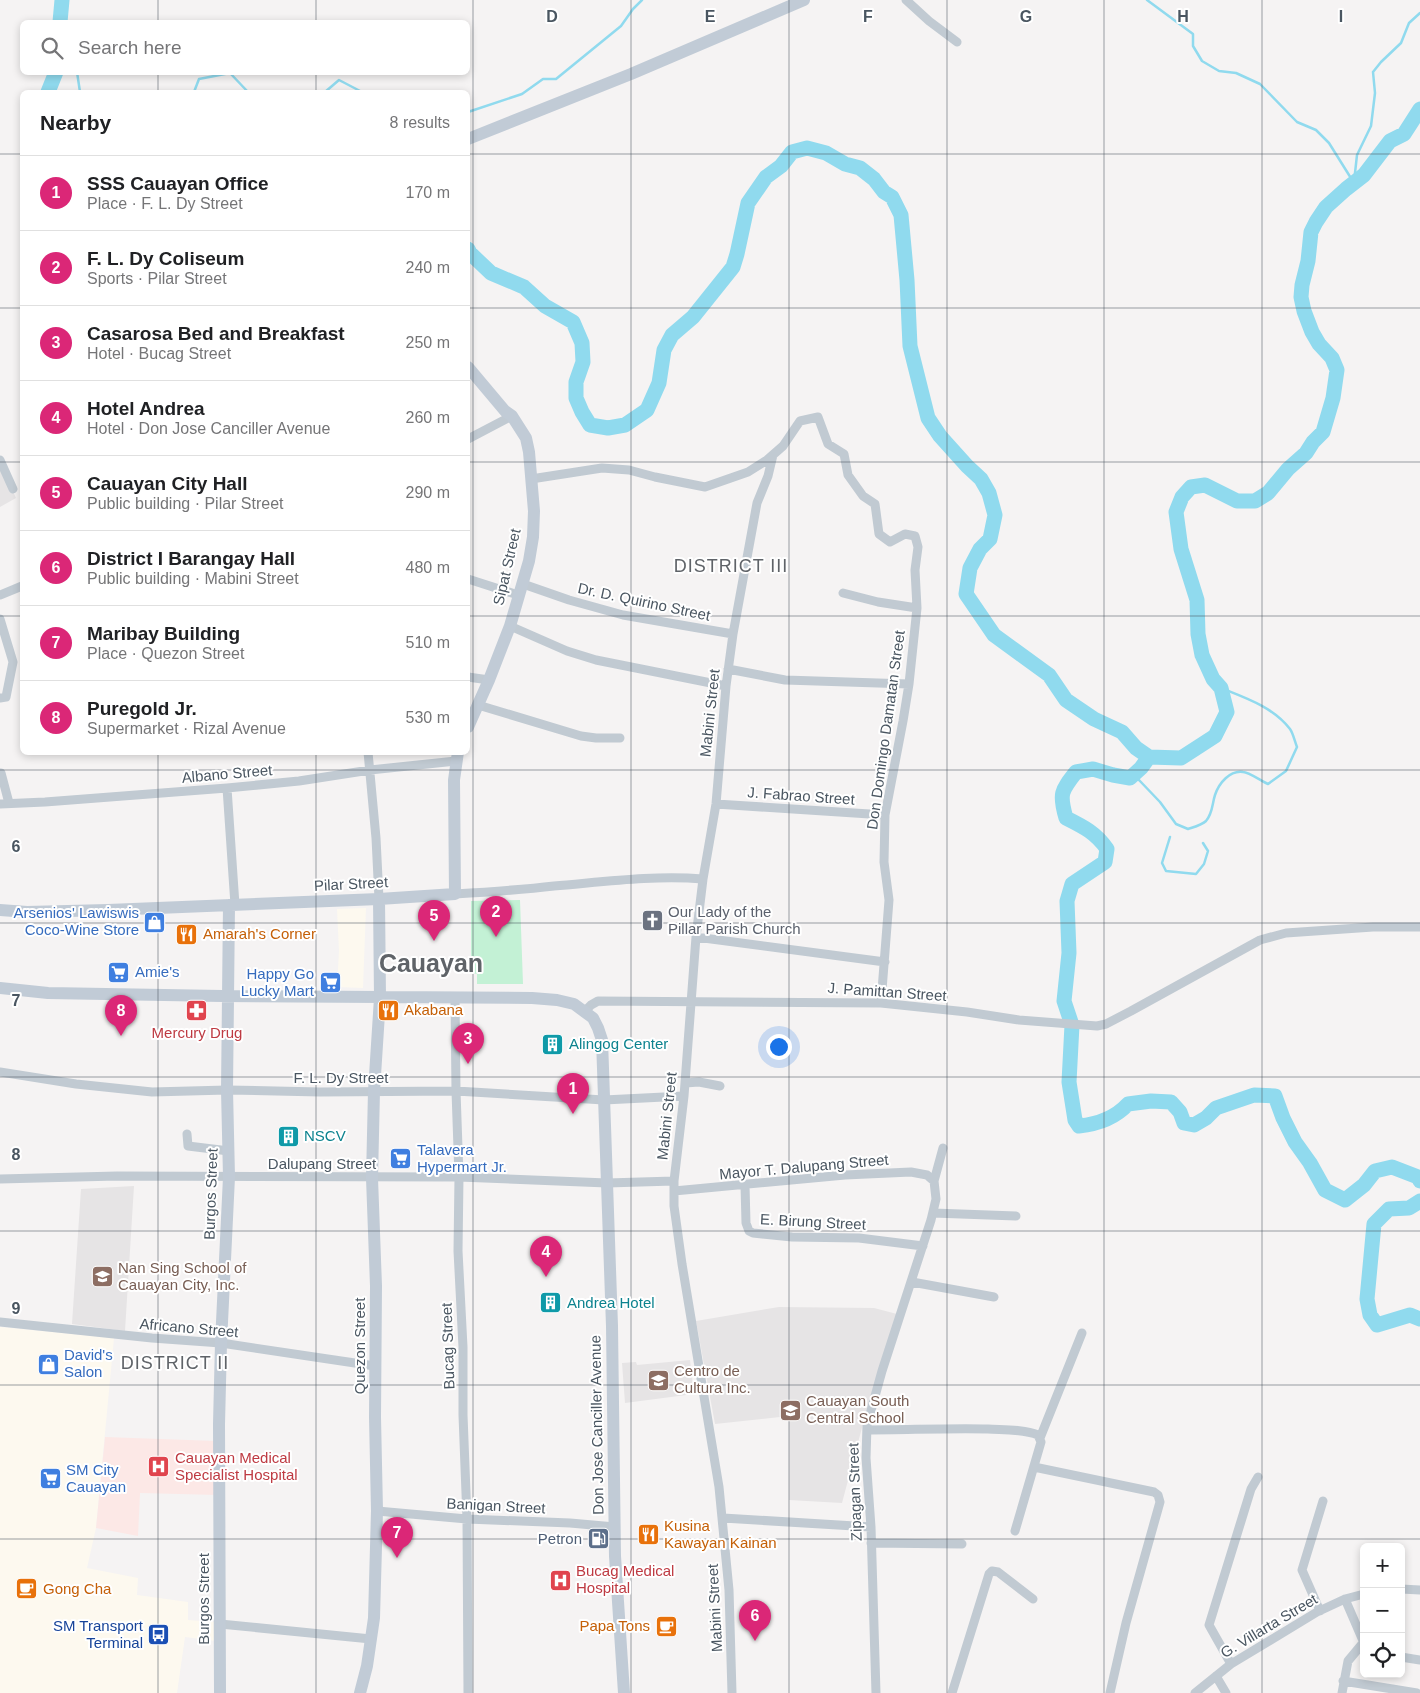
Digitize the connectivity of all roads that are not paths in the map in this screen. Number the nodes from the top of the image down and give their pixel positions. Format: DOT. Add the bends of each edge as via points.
graph roads {
  1 [pos="804,0"];
  2 [pos="906,0"];
  3 [pos="957,42"];
  4 [pos="470,138"];
  5 [pos="470,369"];
  6 [pos="512,416"];
  7 [pos="470,439"];
  8 [pos="773,455"];
  9 [pos="0,460"];
  10 [pos="531,478"];
  11 [pos="13,489"];
  12 [pos="470,579"];
  13 [pos="20,587"];
  14 [pos="520,589"];
  15 [pos="843,593"];
  16 [pos="0,594"];
  17 [pos="917,608"];
  18 [pos="0,619"];
  19 [pos="510,626"];
  20 [pos="733,634"];
  21 [pos="728,669"];
  22 [pos="470,677"];
  23 [pos="489,680"];
  24 [pos="909,684"];
  25 [pos="726,686"];
  26 [pos="0,698"];
  27 [pos="478,705"];
  28 [pos="470,723"];
  29 [pos="620,738"];
  30 [pos="368,755"];
  31 [pos="457,757"];
  32 [pos="370,770"];
  33 [pos="1,774"];
  34 [pos="227,788"];
  35 [pos="4,804"];
  36 [pos="716,804"];
  37 [pos="885,815"];
  38 [pos="703,879"];
  39 [pos="455,894"];
  40 [pos="379,899"];
  41 [pos="232,905"];
  42 [pos="0,910"];
  43 [pos="1420,927"];
  44 [pos="696,937"];
  45 [pos="885,962"];
  46 [pos="0,988"];
  47 [pos="228,996"];
  48 [pos="455,997"];
  49 [pos="380,998"];
  50 [pos="691,1001"];
  51 [pos="881,1003"];
  52 [pos="585,1011"];
  53 [pos="0,1072"];
  54 [pos="685,1082"];
  55 [pos="720,1086"];
  56 [pos="227,1090"];
  57 [pos="374,1091"];
  58 [pos="456,1091"];
  59 [pos="684,1096"];
  60 [pos="604,1100"];
  61 [pos="187,1134"];
  62 [pos="943,1148"];
  63 [pos="229,1151"];
  64 [pos="228,1177"];
  65 [pos="459,1177"];
  66 [pos="372,1178"];
  67 [pos="0,1179"];
  68 [pos="674,1181"];
  69 [pos="934,1181"];
  70 [pos="606,1183"];
  71 [pos="745,1185"];
  72 [pos="674,1191"];
  73 [pos="933,1213"];
  74 [pos="1016,1216"];
  75 [pos="923,1246"];
  76 [pos="912,1282"];
  77 [pos="994,1297"];
  78 [pos="0,1322"];
  79 [pos="1082,1333"];
  80 [pos="221,1344"];
  81 [pos="375,1366"];
  82 [pos="867,1430"];
  83 [pos="1040,1438"];
  84 [pos="1034,1467"];
  85 [pos="1258,1477"];
  86 [pos="1324,1501"];
  87 [pos="377,1511"];
  88 [pos="722,1518"];
  89 [pos="467,1519"];
  90 [pos="614,1527"];
  91 [pos="871,1527"];
  92 [pos="1015,1530"];
  93 [pos="871,1543"];
  94 [pos="962,1544"];
  95 [pos="1405,1589"];
  96 [pos="1420,1590"];
  97 [pos="1360,1595"];
  98 [pos="1033,1599"];
  99 [pos="1345,1599"];
  100 [pos="1320,1611"];
  101 [pos="220,1624"];
  102 [pos="1360,1634"];
  103 [pos="371,1639"];
  104 [pos="1360,1648"];
  105 [pos="1405,1658"];
  106 [pos="1420,1660"];
  107 [pos="1231,1664"];
  108 [pos="1216,1676"];
  109 [pos="1344,1681"];
  110 [pos="220,1693"];
  111 [pos="360,1693"];
  112 [pos="468,1693"];
  113 [pos="624,1693"];
  114 [pos="732,1693"];
  115 [pos="876,1693"];
  116 [pos="952,1693"];
  117 [pos="1110,1693"];
  118 [pos="1195,1693"];
  119 [pos="1226,1693"];
  120 [pos="1342,1693"];
  121 [pos="1417,1693"];
  1 -- 4 [label="street"];
  2 -- 3 [label="street"];
  5 -- 6 [label="street, Sipat Street"];
  6 -- 7 [label="street"];
  6 -- 10 [label="street, Sipat Street" via="526,438"];
  8 -- 10 [label="street, Don Domingo Damatan Street" via="748,472 705,487 629,470 602,468"];
  8 -- 17 [label="street, Don Domingo Damatan Street" via="800,421 818,417 828,444 844,454 848,475 863,496 876,504 879,534 890,542 906,534 915,536 918,547 915,570"];
  8 -- 20 [label="street, Mabini Street" via="757,503"];
  9 -- 11 [label="street"];
  10 -- 14 [label="street, Sipat Street" via="533,537"];
  12 -- 14 [label="street, Dr. D. Quirino Street"];
  13 -- 16 [label="street"];
  14 -- 19 [label="street, Sipat Street"];
  14 -- 20 [label="street, Dr. D. Quirino Street" via="623,615"];
  15 -- 17 [label="street"];
  17 -- 24 [label="street, Don Domingo Damatan Street"];
  18 -- 26 [label="street" via="13,662 6,697"];
  19 -- 23 [label="street, Sipat Street"];
  19 -- 25 [label="street" via="596,660"];
  20 -- 21 [label="street, Mabini Street"];
  21 -- 24 [label="street" via="785,680"];
  21 -- 25 [label="street, Mabini Street"];
  22 -- 23 [label="street"];
  23 -- 27 [label="street, Sipat Street"];
  24 -- 37 [label="street, Don Domingo Damatan Street"];
  25 -- 36 [label="street, Mabini Street"];
  27 -- 28 [label="street, Sipat Street"];
  27 -- 29 [label="street" via="581,736"];
  30 -- 32 [label="street"];
  31 -- 32 [label="street, Albano Street"];
  31 -- 39 [label="street" via="454,780"];
  32 -- 34 [label="street, Albano Street"];
  32 -- 40 [label="street"];
  33 -- 35 [label="street"];
  34 -- 35 [label="street, Albano Street"];
  34 -- 41 [label="street"];
  36 -- 37 [label="street, J. Fabrao Street"];
  36 -- 38 [label="street, Mabini Street"];
  37 -- 45 [label="street, Don Domingo Damatan Street" via="884,862 888,900"];
  38 -- 39 [label="street, Pilar Street" via="620,880"];
  38 -- 44 [label="street, Mabini Street"];
  39 -- 40 [label="street, Pilar Street"];
  40 -- 41 [label="street, Pilar Street"];
  40 -- 49 [label="street, Quezon Street"];
  41 -- 42 [label="street, Pilar Street" via="27,912"];
  41 -- 47 [label="street, Burgos Street"];
  43 -- 51 [label="street, J. Pamittan Street" via="1286,933 1260,940 1097,1026"];
  44 -- 45 [label="street"];
  44 -- 50 [label="street, Mabini Street"];
  45 -- 51 [label="street, Don Domingo Damatan Street"];
  46 -- 47 [label="street" via="48,993"];
  47 -- 49 [label="street"];
  47 -- 56 [label="street, Burgos Street"];
  48 -- 49 [label="street"];
  48 -- 52 [label="street" via="557,1000"];
  48 -- 58 [label="street, Bucag Street"];
  49 -- 57 [label="street, Quezon Street"];
  50 -- 51 [label="street, J. Pamittan Street"];
  50 -- 52 [label="street, J. Pamittan Street" via="598,1001"];
  50 -- 54 [label="street, Mabini Street"];
  52 -- 60 [label="street, Don Jose Canciller Avenue" via="593,1018 602,1040"];
  53 -- 56 [label="street, F. L. Dy Street" via="152,1092"];
  54 -- 55 [label="street"];
  54 -- 59 [label="street, Mabini Street"];
  56 -- 57 [label="street, F. L. Dy Street"];
  56 -- 63 [label="street, Burgos Street"];
  57 -- 58 [label="street, F. L. Dy Street"];
  57 -- 66 [label="street, Quezon Street"];
  58 -- 60 [label="street, F. L. Dy Street"];
  58 -- 65 [label="street, Bucag Street"];
  59 -- 60 [label="street, F. L. Dy Street"];
  59 -- 68 [label="street, Mabini Street"];
  60 -- 70 [label="street, Don Jose Canciller Avenue"];
  61 -- 63 [label="street" via="188,1146"];
  62 -- 69 [label="street, Zipagan Street"];
  63 -- 64 [label="street, Burgos Street"];
  64 -- 66 [label="street, Dalupang Street"];
  64 -- 67 [label="street, Dalupang Street"];
  64 -- 80 [label="street, Burgos Street"];
  65 -- 66 [label="street, Dalupang Street"];
  65 -- 70 [label="street, Dalupang Street"];
  65 -- 89 [label="street, Bucag Street" via="458,1251"];
  66 -- 81 [label="street, Quezon Street"];
  68 -- 70 [label="street, Dalupang Street"];
  68 -- 72 [label="street, Mabini Street"];
  69 -- 71 [label="street, Mayor T. Dalupang Street" via="927,1175 911,1172"];
  69 -- 73 [label="street, Zipagan Street" via="936,1199"];
  70 -- 90 [label="street, Don Jose Canciller Avenue" via="612,1326"];
  71 -- 72 [label="street, Mayor T. Dalupang Street"];
  71 -- 75 [label="street, E. Birung Street" via="749,1232 792,1237 859,1238"];
  72 -- 88 [label="street, Mabini Street" via="682,1264 712,1436"];
  73 -- 74 [label="street"];
  73 -- 75 [label="street, Zipagan Street"];
  75 -- 76 [label="street, Zipagan Street"];
  76 -- 77 [label="street"];
  76 -- 82 [label="street, Zipagan Street" via="872,1403"];
  78 -- 80 [label="street, Africano Street"];
  79 -- 83 [label="street"];
  80 -- 81 [label="street, Africano Street"];
  80 -- 101 [label="street, Burgos Street"];
  81 -- 87 [label="street, Quezon Street"];
  82 -- 83 [label="street" via="1011,1430 1034,1433"];
  82 -- 91 [label="street, Zipagan Street"];
  83 -- 84 [label="street"];
  84 -- 92 [label="street"];
  84 -- 117 [label="street" via="1154,1492 1160,1498"];
  85 -- 107 [label="street" via="1251,1488 1209,1625"];
  86 -- 100 [label="street" via="1302,1570"];
  87 -- 89 [label="street, Banigan Street"];
  87 -- 103 [label="street, Quezon Street"];
  88 -- 91 [label="street"];
  88 -- 114 [label="street, Mabini Street" via="729,1590"];
  89 -- 90 [label="street, Banigan Street"];
  89 -- 112 [label="street, Bucag Street"];
  90 -- 113 [label="street, Don Jose Canciller Avenue"];
  91 -- 93 [label="street, Zipagan Street"];
  93 -- 94 [label="street"];
  93 -- 115 [label="street, Zipagan Street"];
  95 -- 96 [label="street"];
  97 -- 99 [label="street, G. Villarta Street"];
  98 -- 116 [label="street" via="998,1572 989,1574"];
  99 -- 100 [label="street, G. Villarta Street"];
  99 -- 102 [label="street"];
  100 -- 107 [label="street, G. Villarta Street"];
  101 -- 103 [label="street"];
  101 -- 110 [label="street, Burgos Street"];
  103 -- 111 [label="street, Quezon Street"];
  104 -- 109 [label="street" via="1348,1661"];
  105 -- 106 [label="street"];
  107 -- 108 [label="street, G. Villarta Street"];
  108 -- 118 [label="street, G. Villarta Street"];
  108 -- 119 [label="street"];
  109 -- 120 [label="street"];
  109 -- 121 [label="street"];
}
